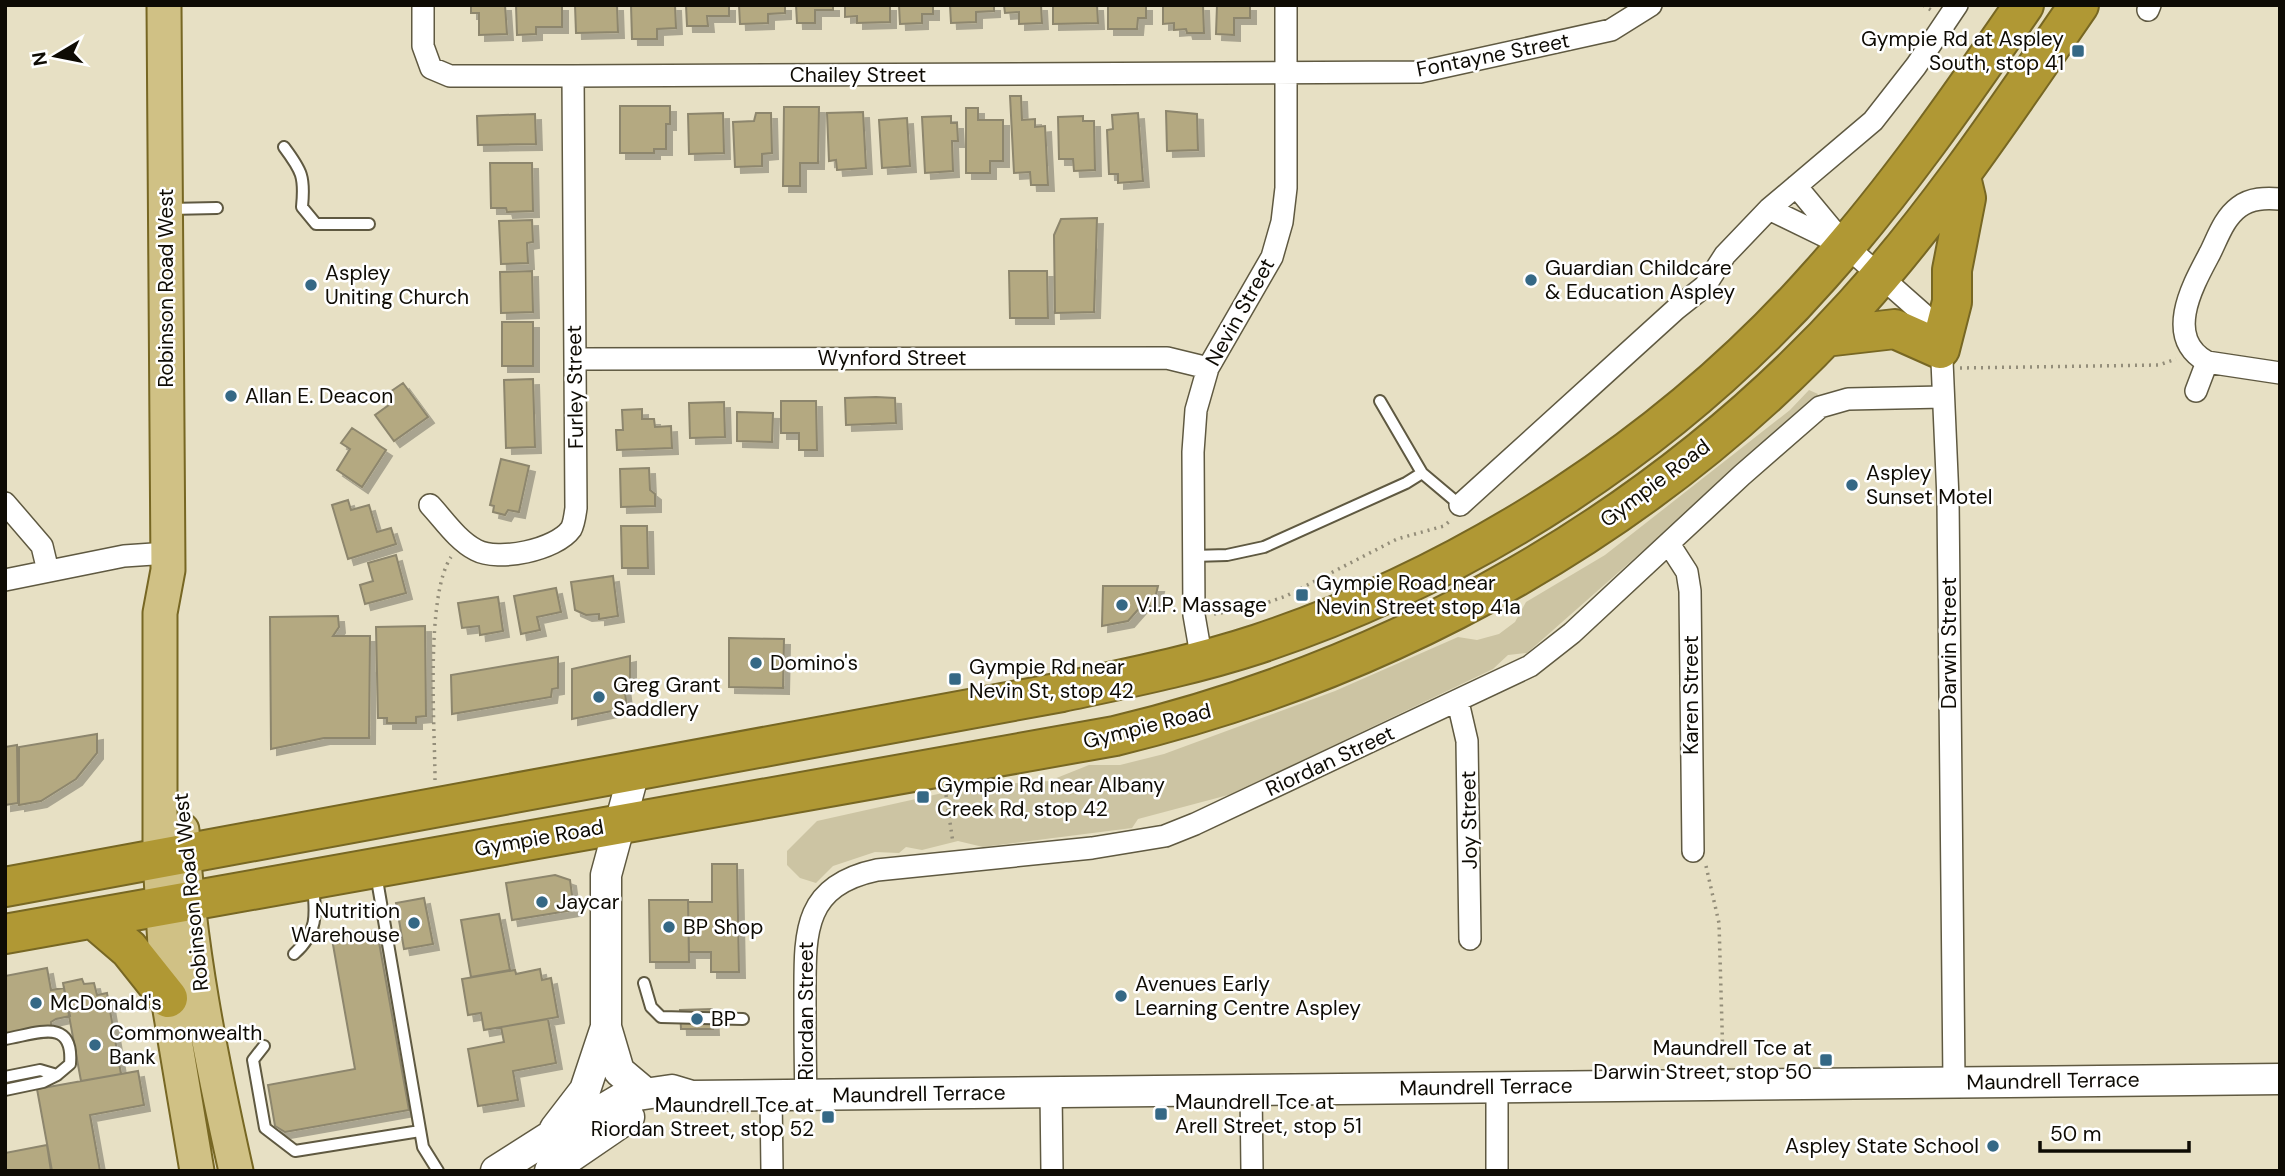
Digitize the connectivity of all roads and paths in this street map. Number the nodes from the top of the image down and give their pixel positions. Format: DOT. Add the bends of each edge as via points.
graph roads {
  1 [pos="164,5"];
  2 [pos="423,5"];
  3 [pos="1286,5"];
  4 [pos="1651,5"];
  5 [pos="1957,5"];
  6 [pos="2024,5"];
  7 [pos="2080,5"];
  8 [pos="1286,72"];
  9 [pos="573,76"];
  10 [pos="284,147"];
  11 [pos="1961,177"];
  12 [pos="1796,186"];
  13 [pos="2280,199"];
  14 [pos="302,207"];
  15 [pos="217,208"];
  16 [pos="290,208"];
  17 [pos="166,209"];
  18 [pos="1769,209"];
  19 [pos="369,224"];
  20 [pos="1845,246"];
  21 [pos="1882,275"];
  22 [pos="1825,337"];
  23 [pos="1955,358"];
  24 [pos="2201,358"];
  25 [pos="575,359"];
  26 [pos="1208,368"];
  27 [pos="2280,373"];
  28 [pos="2196,391"];
  29 [pos="1943,397"];
  30 [pos="1380,401"];
  31 [pos="1422,473"];
  32 [pos="5,502"];
  33 [pos="430,505"];
  34 [pos="1460,505"];
  35 [pos="461,541"];
  36 [pos="1669,544"];
  37 [pos="1193,556"];
  38 [pos="168,562"];
  39 [pos="48,571"];
  40 [pos="5,580"];
  41 [pos="1214,614"];
  42 [pos="1202,660"];
  43 [pos="1062,692"];
  44 [pos="1458,702"];
  45 [pos="1073,744"];
  46 [pos="634,772"];
  47 [pos="946,794"];
  48 [pos="435,808"];
  49 [pos="617,824"];
  50 [pos="1693,851"];
  51 [pos="171,857"];
  52 [pos="955,862"];
  53 [pos="374,867"];
  54 [pos="312,879"];
  55 [pos="5,887"];
  56 [pos="175,904"];
  57 [pos="94,919"];
  58 [pos="5,934"];
  59 [pos="1471,939"];
  60 [pos="294,954"];
  61 [pos="644,983"];
  62 [pos="168,998"];
  63 [pos="743,1019"];
  64 [pos="606,1027"];
  65 [pos="5,1039"];
  66 [pos="264,1046"];
  67 [pos="57,1075"];
  68 [pos="5,1077"];
  69 [pos="2280,1079"];
  70 [pos="1954,1082"];
  71 [pos="1724,1084"];
  72 [pos="1497,1087"];
  73 [pos="1251,1089"];
  74 [pos="5,1090"];
  75 [pos="644,1092"];
  76 [pos="1051,1092"];
  77 [pos="806,1095"];
  78 [pos="692,1096"];
  79 [pos="771,1096"];
  80 [pos="420,1131"];
  81 [pos="551,1136"];
  82 [pos="197,1171"];
  83 [pos="236,1171"];
  84 [pos="438,1171"];
  85 [pos="496,1171"];
  86 [pos="550,1171"];
  87 [pos="772,1171"];
  88 [pos="1052,1171"];
  89 [pos="1252,1171"];
  90 [pos="1497,1171"];
  1 -- 17 [label="main road, Robinson Road West"];
  2 -- 9 [label="street, Chailey Street" via="423,46 431,68 450,75"];
  3 -- 8 [label="street, Nevin Street"];
  4 -- 8 [label="street, Fontayne Street" via="1611,30 1420,72"];
  5 -- 12 [label="street" via="1873,121"];
  6 -- 20 [label="highway, Gympie Road" via="1906,173"];
  7 -- 11 [label="highway, Gympie Road"];
  8 -- 9 [label="street, Chailey Street"];
  8 -- 26 [label="street, Nevin Street" via="1286,188 1272,257"];
  9 -- 25 [label="street, Furley Street"];
  10 -- 14 [label="lane" via="304,181"];
  11 -- 21 [label="highway, Gympie Road"];
  11 -- 23 [label="highway" via="1966,198 1952,270"];
  12 -- 18 [label="street"];
  12 -- 20 [label="street"];
  13 -- 24 [label="street" via="2246,202 2226,221 2187,301 2184,332"];
  14 -- 16 [label="lane"];
  14 -- 19 [label="lane" via="316,225"];
  15 -- 17 [label="lane"];
  17 -- 38 [label="main road, Robinson Road West"];
  18 -- 20 [label="street"];
  18 -- 34 [label="street" via="1725,255 1693,298"];
  20 -- 21 [label="street, Darwin Street"];
  20 -- 42 [label="highway, Gympie Road" via="1781,316 1700,392 1628,450 1544,507 1430,572 1357,605 1258,644"];
  21 -- 22 [label="highway, Gympie Road"];
  21 -- 23 [label="street, Darwin Street" via="1923,313"];
  22 -- 23 [label="highway" via="1895,329"];
  22 -- 45 [label="highway, Gympie Road" via="1752,407 1651,489 1466,606 1351,660 1221,708"];
  23 -- 24 [label="path" via="2159,365"];
  23 -- 29 [label="street, Darwin Street"];
  24 -- 27 [label="street"];
  24 -- 28 [label="street"];
  25 -- 26 [label="street, Wynford Street" via="1167,358"];
  25 -- 35 [label="street, Furley Street" via="576,508 572,528 558,542 539,550 478,552"];
  26 -- 37 [label="street, Nevin Street" via="1196,411"];
  29 -- 36 [label="street, Riordan Street" via="1848,399 1820,407"];
  29 -- 70 [label="street, Darwin Street"];
  30 -- 31 [label="lane"];
  31 -- 34 [label="lane"];
  31 -- 37 [label="lane" via="1264,547"];
  32 -- 39 [label="street" via="42,546"];
  33 -- 35 [label="street, Furley Street"];
  34 -- 41 [label="path" via="1444,526 1397,539 1286,596"];
  35 -- 48 [label="path" via="441,572 435,605"];
  36 -- 44 [label="street, Riordan Street" via="1553,650"];
  36 -- 50 [label="street, Karen Street" via="1687,572 1690,591"];
  37 -- 42 [label="street, Nevin Street" via="1195,633"];
  38 -- 39 [label="street" via="124,556"];
  38 -- 51 [label="main road, Robinson Road West" via="178,599"];
  39 -- 40 [label="street"];
  42 -- 43 [label="highway, Gympie Road"];
  43 -- 45 [label="highway, Gympie Road"];
  43 -- 46 [label="highway, Gympie Road"];
  44 -- 52 [label="street, Riordan Street" via="1165,836"];
  44 -- 59 [label="street, Joy Street" via="1467,741"];
  45 -- 49 [label="highway, Gympie Road"];
  46 -- 48 [label="highway, Gympie Road"];
  46 -- 49 [label="main road"];
  47 -- 52 [label="path"];
  48 -- 51 [label="highway, Gympie Road"];
  49 -- 53 [label="highway, Gympie Road"];
  49 -- 64 [label="main road" via="606,875"];
  50 -- 71 [label="path" via="1708,870 1719,923"];
  51 -- 55 [label="highway, Gympie Road"];
  51 -- 56 [label="main road, Robinson Road West"];
  52 -- 77 [label="street, Riordan Street" via="851,877 817,905 805,943"];
  53 -- 54 [label="highway, Gympie Road"];
  53 -- 80 [label="lane"];
  54 -- 56 [label="highway, Gympie Road"];
  54 -- 60 [label="lane" via="317,920"];
  56 -- 57 [label="highway, Gympie Road"];
  56 -- 62 [label="main road, Robinson Road West"];
  56 -- 83 [label="main road, Robinson Road West"];
  57 -- 58 [label="highway, Gympie Road"];
  57 -- 62 [label="highway" via="129,949"];
  61 -- 63 [label="lane" via="651,1007 667,1020"];
  62 -- 82 [label="main road, Robinson Road West"];
  64 -- 75 [label="main road" via="619,1070"];
  64 -- 81 [label="main road" via="585,1090"];
  65 -- 67 [label="lane" via="52,1030 63,1034 69,1042 69,1064"];
  66 -- 80 [label="lane" via="253,1060 265,1128 295,1151"];
  67 -- 68 [label="lane" via="40,1070"];
  67 -- 74 [label="lane"];
  69 -- 70 [label="main road, Maundrell Terrace"];
  70 -- 71 [label="main road, Maundrell Terrace"];
  71 -- 72 [label="main road, Maundrell Terrace"];
  72 -- 73 [label="main road, Maundrell Terrace"];
  72 -- 90 [label="street"];
  73 -- 76 [label="main road, Maundrell Terrace"];
  73 -- 89 [label="street"];
  75 -- 78 [label="main road, Maundrell Terrace" via="673,1090"];
  75 -- 81 [label="main road, Maundrell Terrace"];
  76 -- 77 [label="main road, Maundrell Terrace"];
  76 -- 88 [label="street"];
  77 -- 79 [label="main road, Maundrell Terrace"];
  78 -- 79 [label="main road, Maundrell Terrace"];
  78 -- 86 [label="main road, Maundrell Terrace" via="625,1119"];
  79 -- 87 [label="street"];
  80 -- 84 [label="lane" via="423,1147"];
  81 -- 85 [label="main road, Maundrell Terrace"];
}
